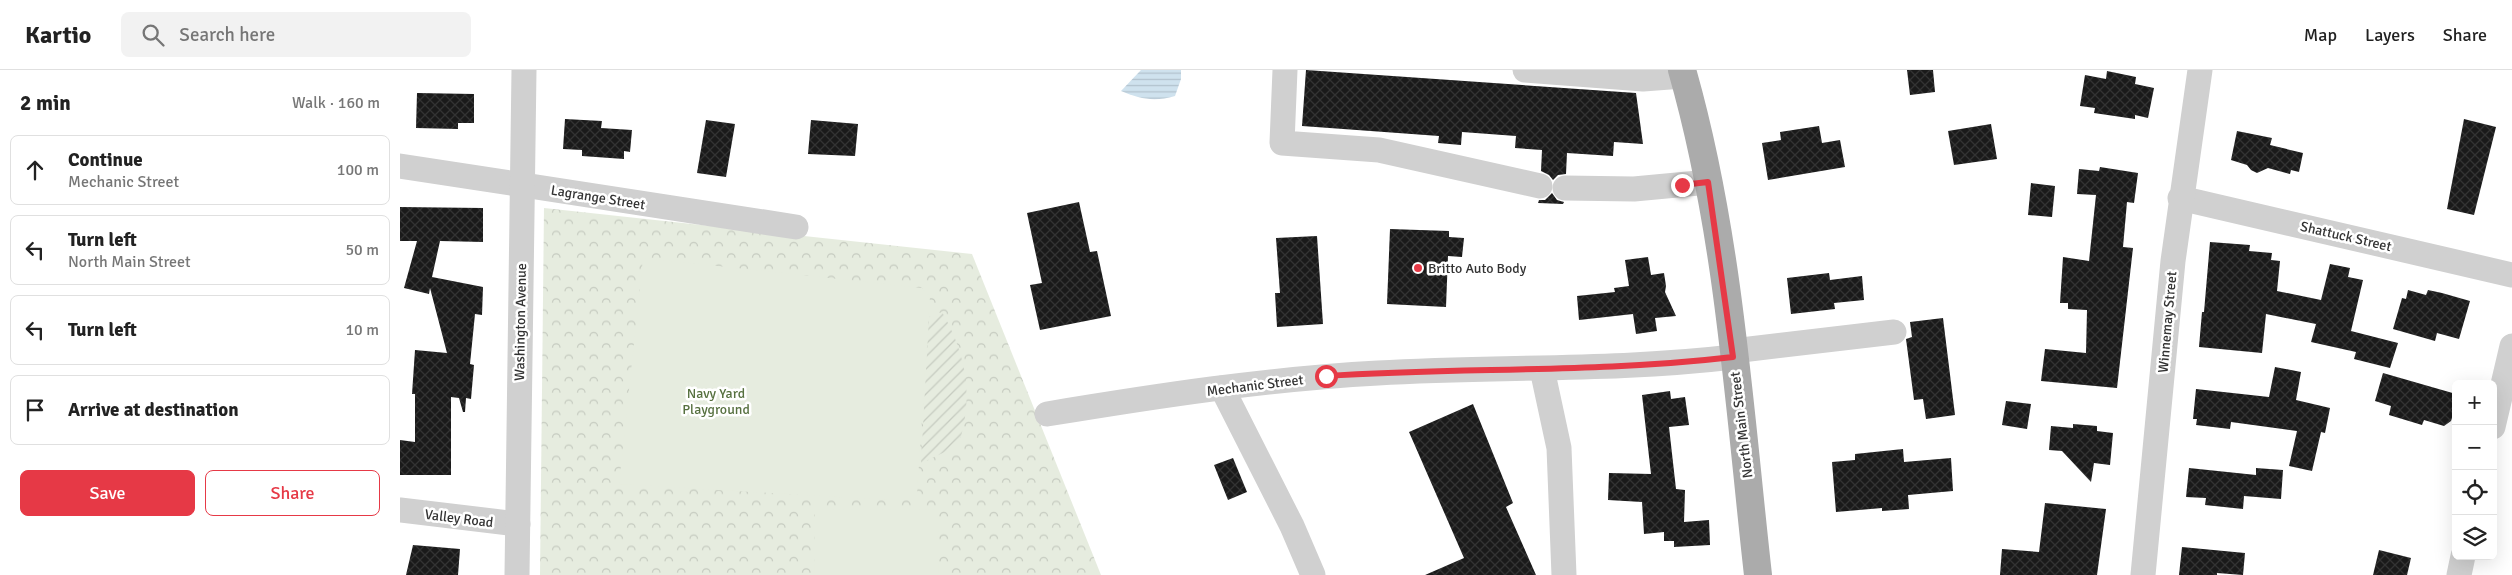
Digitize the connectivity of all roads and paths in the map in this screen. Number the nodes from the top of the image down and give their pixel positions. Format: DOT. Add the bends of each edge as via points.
graph roads {
  1 [pos="524,70"];
  2 [pos="1285,70"];
  3 [pos="1525,70"];
  4 [pos="2200,70"];
  5 [pos="1682,73"];
  6 [pos="400,166"];
  7 [pos="1708,182"];
  8 [pos="522,185"];
  9 [pos="1540,186"];
  10 [pos="1564,188"];
  11 [pos="2180,198"];
  12 [pos="796,227"];
  13 [pos="2512,275"];
  14 [pos="1894,332"];
  15 [pos="2512,346"];
  16 [pos="1733,354"];
  17 [pos="1542,369"];
  18 [pos="1222,388"];
  19 [pos="1047,414"];
  20 [pos="2493,425"];
  21 [pos="400,510"];
  22 [pos="518,524"];
  23 [pos="2462,560"];
  24 [pos="517,575"];
  25 [pos="1313,575"];
  26 [pos="1564,575"];
  27 [pos="1758,575"];
  28 [pos="2143,575"];
  29 [pos="2459,575"];
  1 -- 8 [label="street, Washington Avenue"];
  2 -- 9 [label="street" via="1282,143 1388,151"];
  3 -- 5 [label="street" via="1643,78"];
  4 -- 11 [label="street, Winnemay Street"];
  5 -- 7 [label="main road, North Main Street"];
  6 -- 8 [label="street, Lagrange Street"];
  7 -- 10 [label="street" via="1634,189"];
  7 -- 16 [label="main road, North Main Street"];
  8 -- 12 [label="street, Lagrange Street"];
  8 -- 22 [label="street, Washington Avenue"];
  11 -- 13 [label="street, Shattuck Street"];
  11 -- 28 [label="street, Winnemay Street"];
  14 -- 16 [label="street, Mechanic Street"];
  15 -- 20 [label="street"];
  16 -- 17 [label="street, Mechanic Street" via="1637,366"];
  16 -- 27 [label="main road, North Main Street"];
  17 -- 18 [label="street, Mechanic Street" via="1379,373"];
  17 -- 26 [label="street" via="1559,448"];
  18 -- 19 [label="street, Mechanic Street"];
  18 -- 25 [label="street" via="1292,526"];
  21 -- 22 [label="street, Valley Road"];
  22 -- 24 [label="street, Washington Avenue"];
  23 -- 29 [label="street"];
}
